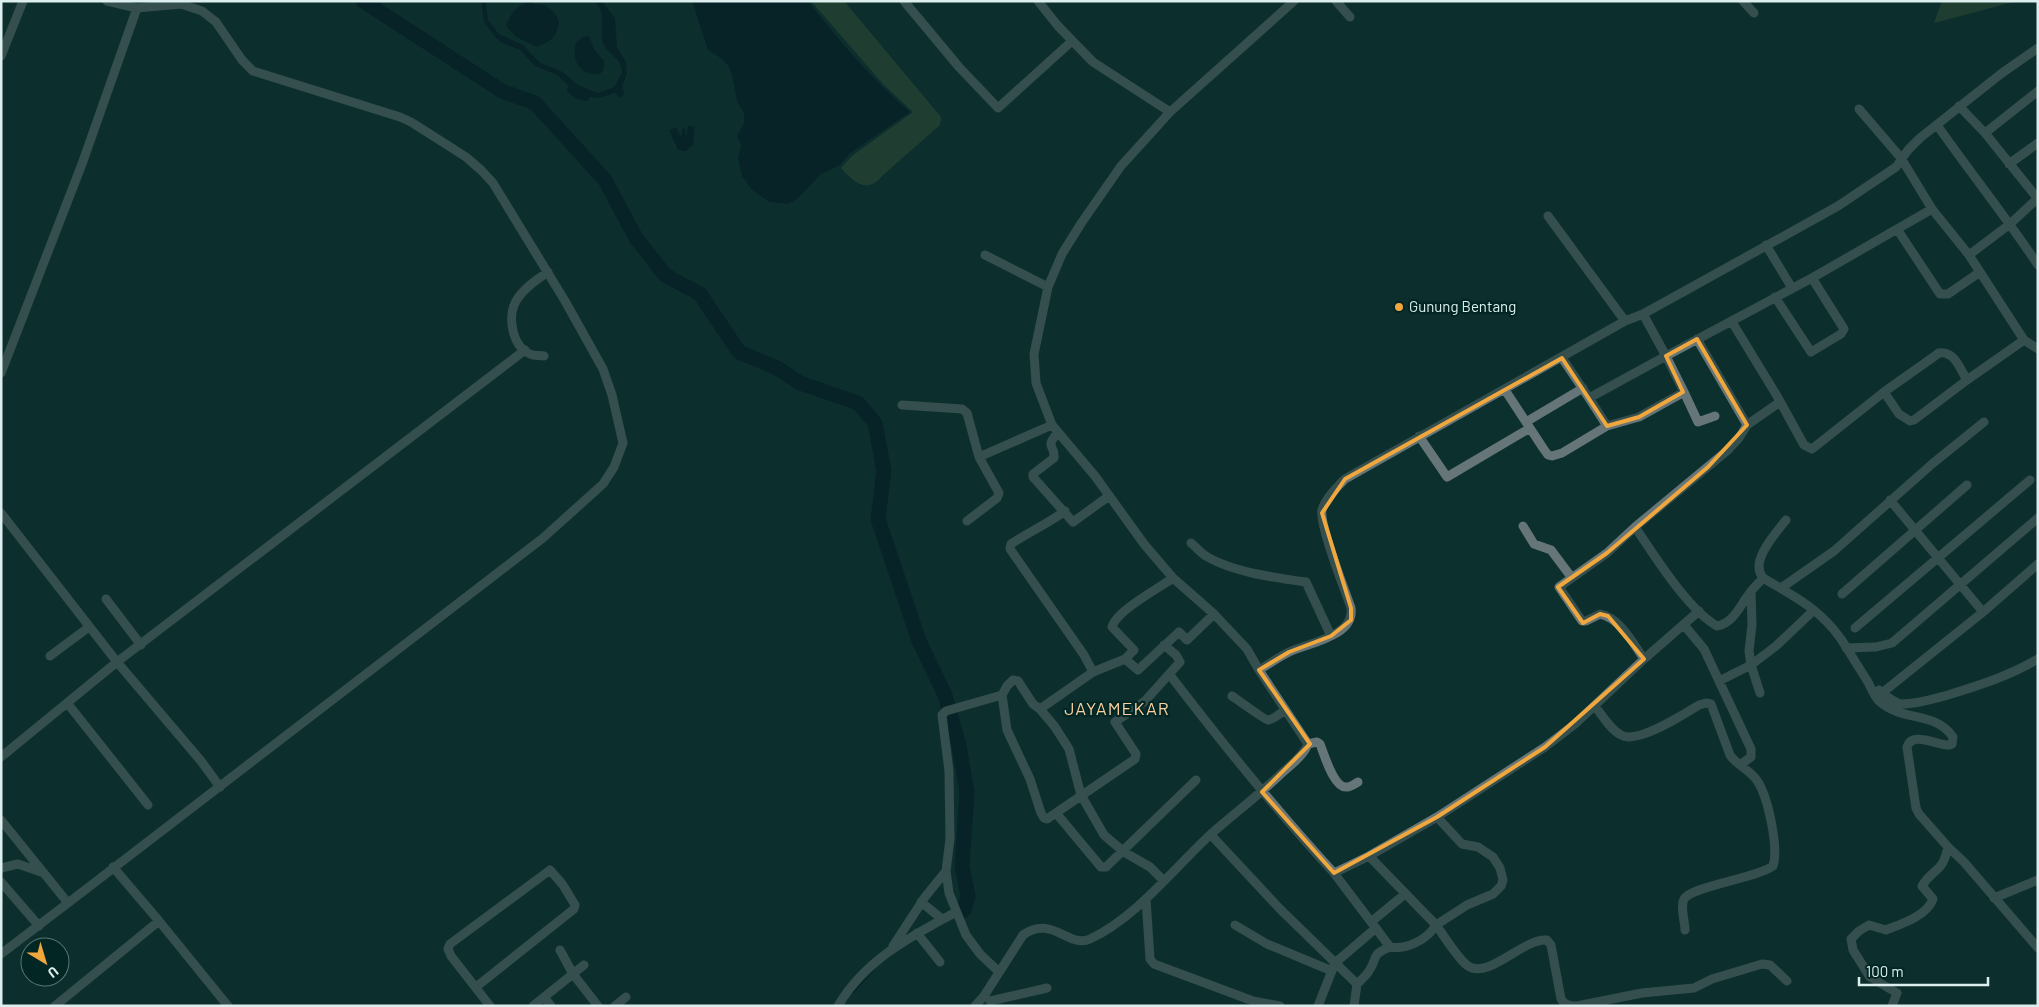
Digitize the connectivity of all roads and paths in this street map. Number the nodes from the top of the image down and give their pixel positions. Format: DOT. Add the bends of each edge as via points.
graph roads {
  1 [pos="23,1"];
  2 [pos="108,1"];
  3 [pos="904,1"];
  4 [pos="1038,1"];
  5 [pos="1294,1"];
  6 [pos="1336,1"];
  7 [pos="1743,1"];
  8 [pos="137,8"];
  9 [pos="1754,13"];
  10 [pos="1350,17"];
  11 [pos="1072,41"];
  12 [pos="2038,48"];
  13 [pos="1,56"];
  14 [pos="2038,91"];
  15 [pos="1959,106"];
  16 [pos="1859,109"];
  17 [pos="1170,112"];
  18 [pos="1936,125"];
  19 [pos="1984,134"];
  20 [pos="2038,143"];
  21 [pos="1901,158"];
  22 [pos="2009,164"];
  23 [pos="2037,198"];
  24 [pos="1932,209"];
  25 [pos="1548,216"];
  26 [pos="2010,224"];
  27 [pos="1897,229"];
  28 [pos="1766,245"];
  29 [pos="984,255"];
  30 [pos="1969,255"];
  31 [pos="2038,265"];
  32 [pos="548,272"];
  33 [pos="1980,272"];
  34 [pos="1812,278"];
  35 [pos="1048,287"];
  36 [pos="1792,288"];
  37 [pos="1775,297"];
  38 [pos="1642,314"];
  39 [pos="1625,321"];
  40 [pos="1732,322"];
  41 [pos="1697,339"];
  42 [pos="2024,340"];
  43 [pos="2038,348"];
  44 [pos="525,350"];
  45 [pos="544,356"];
  46 [pos="1666,356"];
  47 [pos="1562,358"];
  48 [pos="1,373"];
  49 [pos="1967,380"];
  50 [pos="1582,388"];
  51 [pos="1505,390"];
  52 [pos="1684,392"];
  53 [pos="1884,392"];
  54 [pos="1590,398"];
  55 [pos="1780,402"];
  56 [pos="902,405"];
  57 [pos="1715,416"];
  58 [pos="1984,422"];
  59 [pos="1528,425"];
  60 [pos="1747,425"];
  61 [pos="1606,426"];
  62 [pos="1055,428"];
  63 [pos="1419,436"];
  64 [pos="979,457"];
  65 [pos="2030,480"];
  66 [pos="1967,485"];
  67 [pos="1110,496"];
  68 [pos="1890,500"];
  69 [pos="1065,511"];
  70 [pos="1,512"];
  71 [pos="2038,518"];
  72 [pos="1786,520"];
  73 [pos="967,521"];
  74 [pos="1523,526"];
  75 [pos="1635,527"];
  76 [pos="1914,532"];
  77 [pos="1191,543"];
  78 [pos="1938,560"];
  79 [pos="2038,564"];
  80 [pos="1173,578"];
  81 [pos="1572,578"];
  82 [pos="1763,578"];
  83 [pos="1960,585"];
  84 [pos="1781,588"];
  85 [pos="1751,591"];
  86 [pos="1842,594"];
  87 [pos="106,599"];
  88 [pos="1814,610"];
  89 [pos="1699,611"];
  90 [pos="1983,612"];
  91 [pos="1214,614"];
  92 [pos="1684,625"];
  93 [pos="89,627"];
  94 [pos="1855,628"];
  95 [pos="1331,636"];
  96 [pos="141,645"];
  97 [pos="1164,645"];
  98 [pos="1846,648"];
  99 [pos="50,656"];
  100 [pos="1125,659"];
  101 [pos="1644,659"];
  102 [pos="2038,659"];
  103 [pos="117,662"];
  104 [pos="1751,665"];
  105 [pos="1259,670"];
  106 [pos="1093,672"];
  107 [pos="1170,675"];
  108 [pos="1719,681"];
  109 [pos="1867,681"];
  110 [pos="1760,693"];
  111 [pos="1882,693"];
  112 [pos="1002,695"];
  113 [pos="1232,696"];
  114 [pos="68,704"];
  115 [pos="1595,706"];
  116 [pos="1040,709"];
  117 [pos="1286,710"];
  118 [pos="1308,744"];
  119 [pos="1,757"];
  120 [pos="1740,765"];
  121 [pos="1196,780"];
  122 [pos="1358,782"];
  123 [pos="220,787"];
  124 [pos="1262,792"];
  125 [pos="1081,795"];
  126 [pos="148,805"];
  127 [pos="1056,813"];
  128 [pos="1437,817"];
  129 [pos="1,820"];
  130 [pos="1211,835"];
  131 [pos="1948,847"];
  132 [pos="1124,852"];
  133 [pos="1369,856"];
  134 [pos="113,867"];
  135 [pos="1,868"];
  136 [pos="946,871"];
  137 [pos="44,873"];
  138 [pos="1334,873"];
  139 [pos="2038,880"];
  140 [pos="1164,881"];
  141 [pos="1,882"];
  142 [pos="1405,894"];
  143 [pos="1994,898"];
  144 [pos="1146,899"];
  145 [pos="921,902"];
  146 [pos="68,903"];
  147 [pos="956,912"];
  148 [pos="942,919"];
  149 [pos="159,920"];
  150 [pos="1235,925"];
  151 [pos="1374,925"];
  152 [pos="1436,925"];
  153 [pos="39,926"];
  154 [pos="1685,930"];
  155 [pos="918,933"];
  156 [pos="1320,946"];
  157 [pos="1390,947"];
  158 [pos="892,948"];
  159 [pos="2038,948"];
  160 [pos="560,950"];
  161 [pos="1,954"];
  162 [pos="1310,961"];
  163 [pos="940,962"];
  164 [pos="584,965"];
  165 [pos="1334,967"];
  166 [pos="999,972"];
  167 [pos="573,974"];
  168 [pos="1787,981"];
  169 [pos="1357,984"];
  170 [pos="476,986"];
  171 [pos="1047,988"];
  172 [pos="544,997"];
  173 [pos="626,997"];
  174 [pos="989,1001"];
  175 [pos="55,1006"];
  176 [pos="228,1006"];
  177 [pos="490,1006"];
  178 [pos="533,1006"];
  179 [pos="551,1006"];
  180 [pos="598,1006"];
  181 [pos="615,1006"];
  182 [pos="838,1006"];
  183 [pos="975,1006"];
  184 [pos="1280,1006"];
  185 [pos="1318,1006"];
  186 [pos="1354,1006"];
  187 [pos="1892,1006"];
  1 -- 13 [label="street"];
  2 -- 8 [label="street"];
  3 -- 11 [label="street" via="998,108"];
  4 -- 11 [label="street"];
  5 -- 17 [label="street"];
  6 -- 10 [label="street"];
  7 -- 9 [label="street"];
  8 -- 32 [label="street" via="181,4 202,11 216,22 253,72 400,117 448,144 493,184"];
  8 -- 48 [label="street" via="82,164"];
  11 -- 17 [label="street" via="1094,62"];
  12 -- 15 [label="street"];
  14 -- 19 [label="street"];
  15 -- 18 [label="street"];
  15 -- 19 [label="street"];
  16 -- 21 [label="street"];
  17 -- 35 [label="street" via="1121,166 1062,254"];
  18 -- 21 [label="street"];
  18 -- 26 [label="street"];
  19 -- 22 [label="street"];
  20 -- 22 [label="street"];
  21 -- 24 [label="street"];
  21 -- 28 [label="street" via="1896,167 1838,206"];
  22 -- 23 [label="street"];
  23 -- 26 [label="street"];
  24 -- 27 [label="street"];
  24 -- 30 [label="street"];
  25 -- 39 [label="street"];
  26 -- 30 [label="street"];
  26 -- 31 [label="street"];
  27 -- 33 [label="street" via="1940,294 1948,294"];
  27 -- 34 [label="street"];
  28 -- 36 [label="street"];
  28 -- 38 [label="street"];
  29 -- 35 [label="street"];
  30 -- 33 [label="street"];
  32 -- 44 [label="street" via="528,287 515,303 512,324 516,339"];
  32 -- 123 [label="street" via="603,369 612,395 624,443 611,473 543,538"];
  33 -- 42 [label="street"];
  34 -- 36 [label="street"];
  34 -- 37 [label="street" via="1844,329 1811,352"];
  35 -- 62 [label="street" via="1034,354 1036,383"];
  36 -- 37 [label="street"];
  37 -- 40 [label="street"];
  38 -- 39 [label="street"];
  38 -- 46 [label="street"];
  39 -- 47 [label="street"];
  40 -- 41 [label="street"];
  40 -- 55 [label="street"];
  41 -- 46 [label="street"];
  41 -- 60 [label="street"];
  42 -- 43 [label="street"];
  42 -- 49 [label="street"];
  44 -- 45 [label="street" via="532,355"];
  44 -- 96 [label="street"];
  46 -- 52 [label="street"];
  46 -- 54 [label="street"];
  47 -- 50 [label="street"];
  47 -- 51 [label="street"];
  49 -- 53 [label="street" via="1953,357 1944,352"];
  49 -- 53 [label="street" via="1910,421 1899,414"];
  50 -- 54 [label="street"];
  50 -- 59 [label="street"];
  51 -- 59 [label="street"];
  51 -- 63 [label="street"];
  52 -- 57 [label="street" via="1698,422"];
  52 -- 61 [label="street" via="1639,417"];
  53 -- 55 [label="street" via="1812,449 1804,445"];
  54 -- 61 [label="street"];
  55 -- 60 [label="street"];
  56 -- 64 [label="street" via="962,409 967,413"];
  58 -- 68 [label="street"];
  59 -- 61 [label="street" via="1548,455 1552,456 1570,449"];
  59 -- 63 [label="street" via="1448,477"];
  60 -- 75 [label="street" via="1728,450"];
  62 -- 64 [label="street"];
  62 -- 67 [label="street"];
  62 -- 69 [label="street" via="1050,441 1054,458 1033,476"];
  63 -- 95 [label="street" via="1345,479 1322,510 1326,537 1352,614 1347,625"];
  64 -- 73 [label="street" via="1000,493"];
  65 -- 78 [label="street"];
  66 -- 76 [label="street"];
  67 -- 69 [label="street" via="1073,522"];
  67 -- 80 [label="street"];
  68 -- 76 [label="street"];
  68 -- 84 [label="street" via="1834,551"];
  69 -- 106 [label="street" via="1011,544 1010,549"];
  70 -- 93 [label="street"];
  71 -- 83 [label="street"];
  72 -- 82 [label="street" via="1760,562"];
  74 -- 81 [label="street" via="1534,544 1550,550"];
  75 -- 81 [label="street" via="1607,554"];
  75 -- 89 [label="street" via="1672,580"];
  76 -- 78 [label="street"];
  76 -- 86 [label="street"];
  77 -- 95 [label="street" via="1206,556 1231,566 1268,577 1306,582"];
  78 -- 83 [label="street"];
  78 -- 94 [label="street"];
  79 -- 90 [label="street"];
  80 -- 91 [label="street"];
  80 -- 100 [label="street" via="1115,620 1112,627 1134,650"];
  81 -- 101 [label="street" via="1559,588 1582,621 1600,614 1608,616"];
  82 -- 84 [label="street"];
  82 -- 85 [label="street"];
  83 -- 90 [label="street"];
  83 -- 98 [label="street" via="1892,644 1876,648"];
  84 -- 88 [label="street"];
  85 -- 89 [label="street" via="1724,625 1717,626"];
  85 -- 104 [label="street"];
  87 -- 96 [label="street"];
  88 -- 98 [label="street"];
  88 -- 104 [label="street"];
  89 -- 92 [label="street"];
  90 -- 111 [label="street"];
  91 -- 97 [label="street" via="1187,640 1179,632"];
  91 -- 105 [label="street" via="1247,649"];
  92 -- 101 [label="street"];
  92 -- 108 [label="street" via="1704,649"];
  93 -- 99 [label="street"];
  93 -- 103 [label="street"];
  95 -- 105 [label="street" via="1289,652"];
  96 -- 103 [label="street"];
  97 -- 100 [label="street" via="1138,670"];
  97 -- 107 [label="street" via="1180,662"];
  98 -- 109 [label="street"];
  100 -- 106 [label="street"];
  101 -- 115 [label="street"];
  102 -- 111 [label="street" via="1990,682 1926,701 1902,704"];
  103 -- 114 [label="street"];
  103 -- 123 [label="street" via="201,760"];
  104 -- 108 [label="street"];
  104 -- 110 [label="street"];
  105 -- 117 [label="street"];
  106 -- 116 [label="street"];
  107 -- 124 [label="street"];
  107 -- 125 [label="street" via="1145,701 1115,722 1136,754 1135,759"];
  108 -- 120 [label="street" via="1752,749 1751,757"];
  109 -- 111 [label="street"];
  109 -- 131 [label="street" via="1885,706 1938,723 1946,727 1953,737 1950,745 1912,740 1907,747 1916,808"];
  112 -- 116 [label="street" via="1015,680"];
  112 -- 127 [label="street" via="1007,730 1030,779 1041,813 1047,819"];
  112 -- 136 [label="street" via="958,707 942,715 950,771 950,839"];
  113 -- 117 [label="street" via="1264,720 1271,720"];
  114 -- 119 [label="street"];
  114 -- 126 [label="street"];
  115 -- 120 [label="street" via="1626,738 1650,732 1709,702 1714,706 1730,755"];
  115 -- 128 [label="street" via="1545,748"];
  116 -- 125 [label="street" via="1069,749"];
  117 -- 118 [label="street"];
  118 -- 122 [label="street" via="1320,744 1336,781 1343,787"];
  118 -- 124 [label="street" via="1300,757"];
  120 -- 154 [label="street" via="1758,782 1764,797 1774,863 1770,868 1691,893 1683,904"];
  121 -- 132 [label="street"];
  123 -- 134 [label="street"];
  124 -- 130 [label="street"];
  124 -- 138 [label="street"];
  125 -- 127 [label="street"];
  125 -- 132 [label="street" via="1104,835"];
  127 -- 132 [label="street" via="1101,867 1106,867"];
  128 -- 133 [label="street"];
  128 -- 152 [label="street" via="1462,844 1478,847 1493,857 1503,880 1493,894 1467,905"];
  129 -- 137 [label="street"];
  130 -- 140 [label="street"];
  130 -- 156 [label="street" via="1280,909"];
  131 -- 143 [label="street"];
  131 -- 187 [label="street" via="1942,867 1922,886 1933,899 1929,905 1909,920 1886,930 1869,925 1851,939 1853,950 1870,977 1897,994"];
  132 -- 140 [label="street" via="1150,867"];
  133 -- 138 [label="street"];
  133 -- 142 [label="street"];
  134 -- 146 [label="street"];
  134 -- 149 [label="street"];
  135 -- 137 [label="street" via="18,864"];
  136 -- 145 [label="street"];
  136 -- 147 [label="street" via="948,893"];
  137 -- 146 [label="street"];
  138 -- 151 [label="street"];
  139 -- 143 [label="street"];
  140 -- 144 [label="street"];
  141 -- 153 [label="street"];
  142 -- 151 [label="street"];
  142 -- 152 [label="street"];
  143 -- 159 [label="street"];
  144 -- 166 [label="street" via="1090,939 1082,941 1049,928 1030,930 1022,935"];
  144 -- 184 [label="street" via="1150,959 1154,964 1253,1001"];
  145 -- 148 [label="street"];
  145 -- 158 [label="street"];
  146 -- 153 [label="street"];
  147 -- 148 [label="street"];
  147 -- 166 [label="street" via="966,935"];
  148 -- 155 [label="street"];
  149 -- 175 [label="street"];
  149 -- 176 [label="street"];
  150 -- 162 [label="street" via="1267,944"];
  151 -- 157 [label="street"];
  151 -- 165 [label="street"];
  152 -- 157 [label="street" via="1428,936 1417,942"];
  152 -- 168 [label="street" via="1466,965 1478,969 1530,944 1547,940 1551,945 1561,999 1570,1006 1642,993 1694,988 1762,964 1770,965"];
  153 -- 161 [label="street"];
  155 -- 158 [label="street"];
  155 -- 163 [label="street"];
  156 -- 162 [label="street"];
  156 -- 165 [label="street"];
  157 -- 169 [label="street" via="1374,957 1370,970"];
  158 -- 182 [label="street" via="870,965"];
  160 -- 167 [label="street"];
  162 -- 165 [label="street"];
  164 -- 167 [label="street"];
  165 -- 169 [label="street"];
  165 -- 185 [label="street"];
  166 -- 174 [label="street"];
  167 -- 172 [label="street"];
  167 -- 180 [label="street"];
  169 -- 186 [label="street"];
  170 -- 170 [label="street" via="451,956 450,944 550,870 563,885 574,909"];
  170 -- 177 [label="street"];
  171 -- 174 [label="street"];
  172 -- 178 [label="street"];
  172 -- 179 [label="street"];
  173 -- 181 [label="street"];
  174 -- 183 [label="street"];
}
